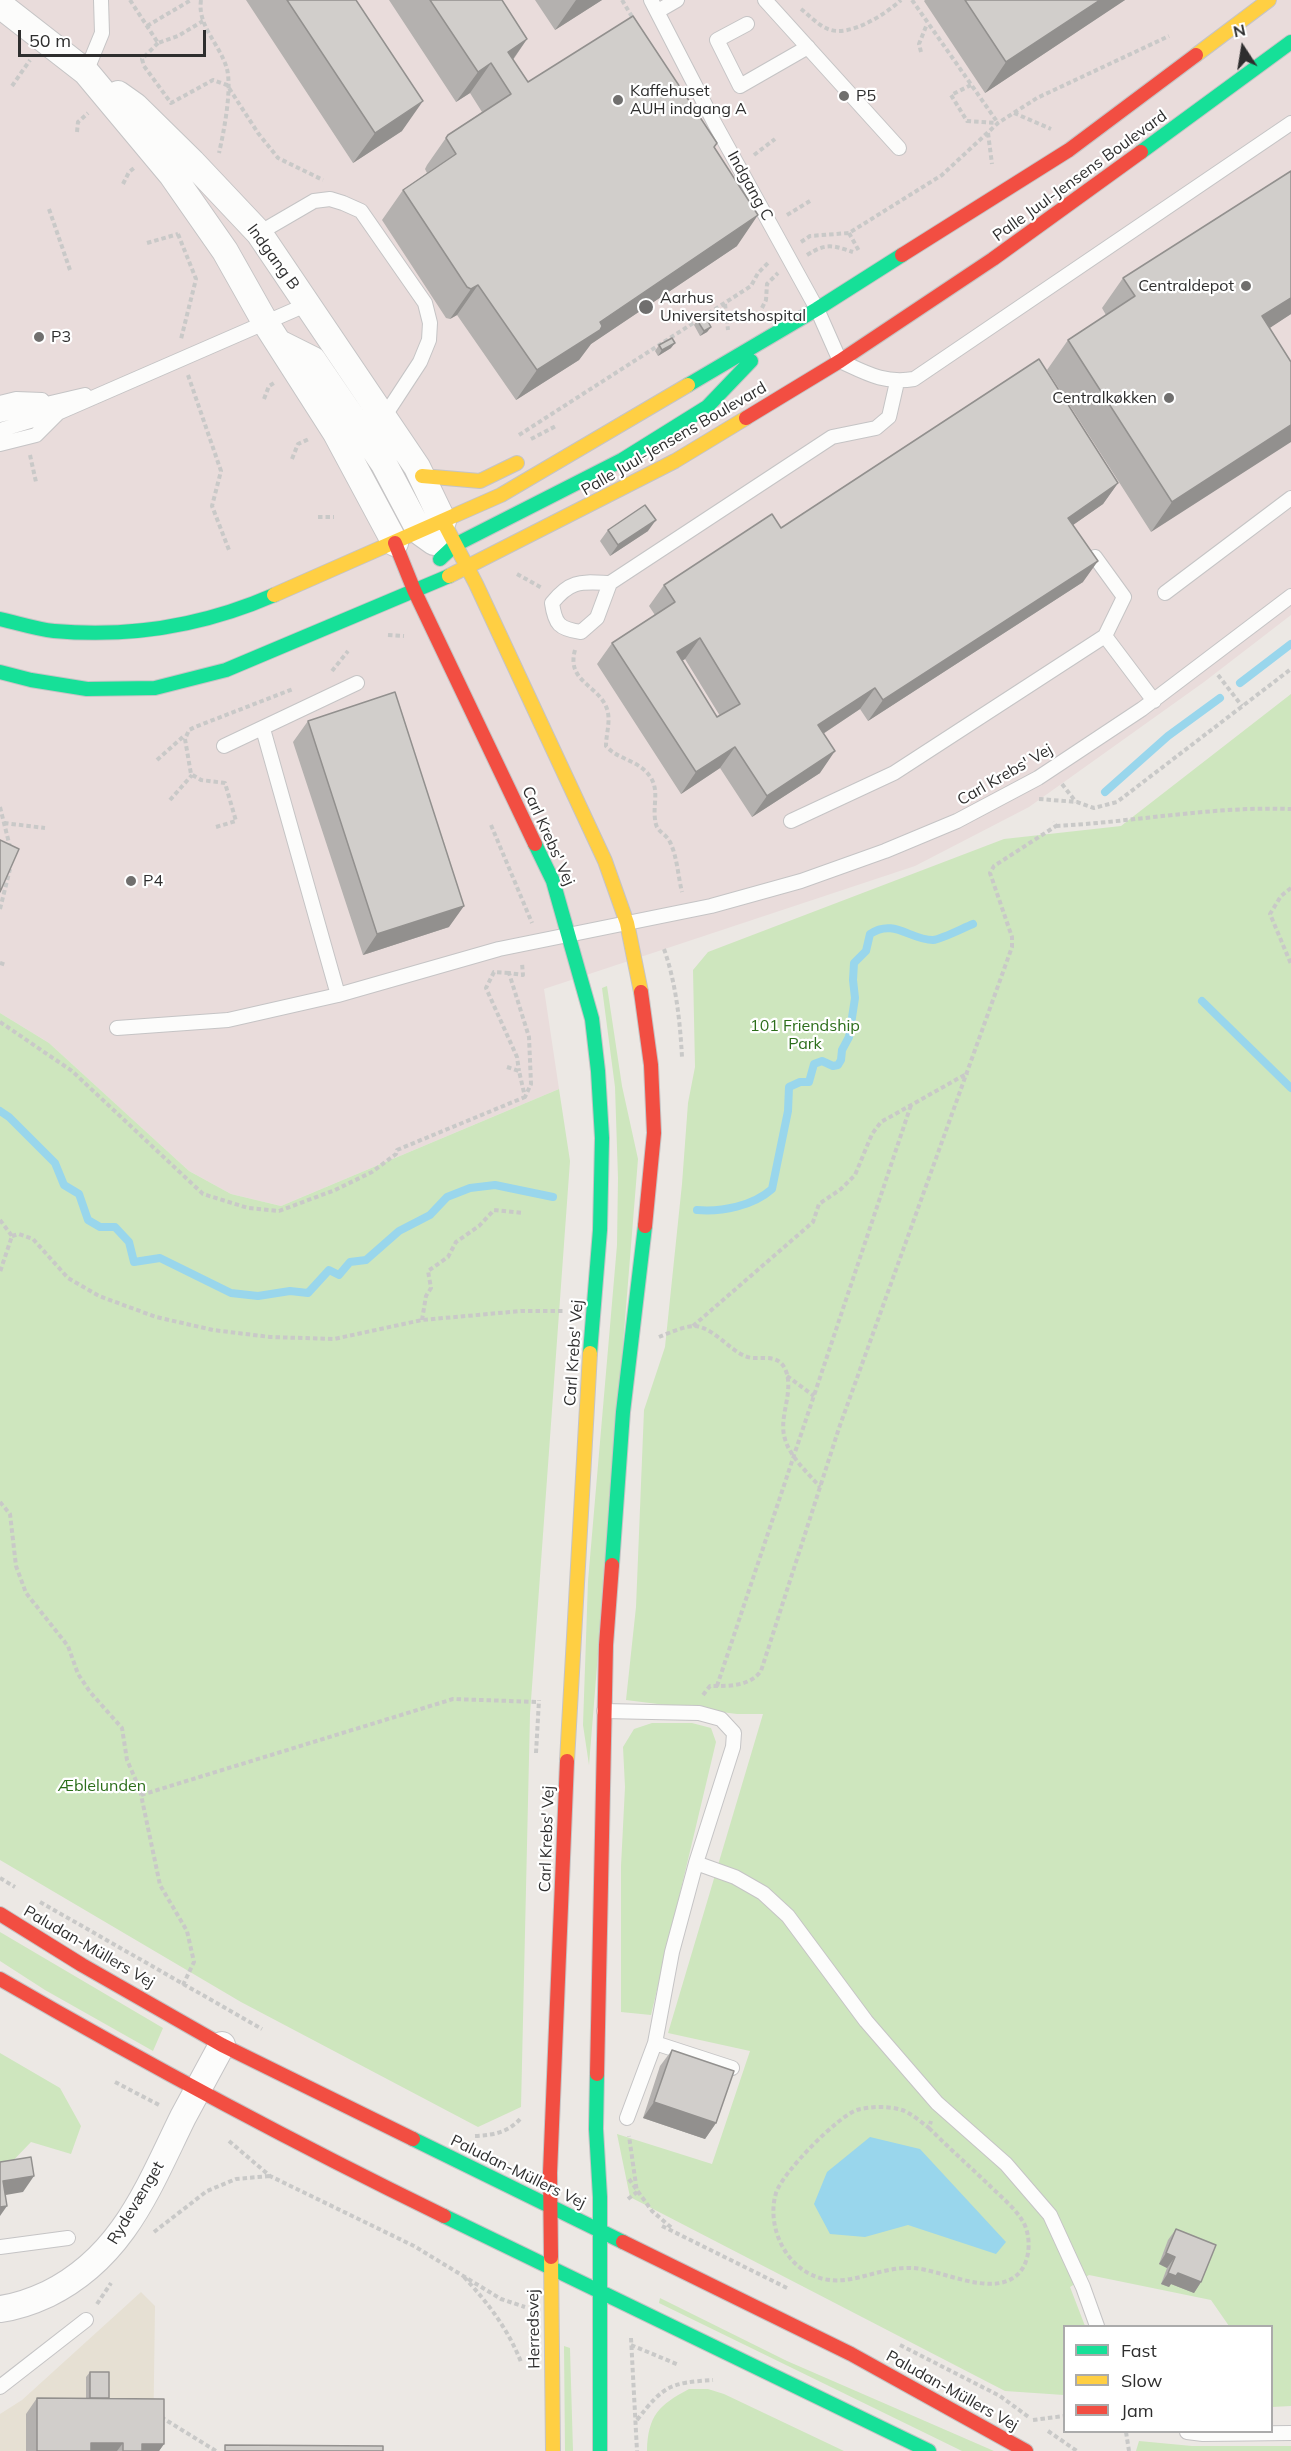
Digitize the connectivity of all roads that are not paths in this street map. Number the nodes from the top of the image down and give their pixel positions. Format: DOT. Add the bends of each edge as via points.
graph roads {
  1 [pos="101,0"];
  2 [pos="677,0"];
  3 [pos="765,0"];
  4 [pos="1269,0"];
  5 [pos="655,4"];
  6 [pos="0,5"];
  7 [pos="747,24"];
  8 [pos="1291,42"];
  9 [pos="808,47"];
  10 [pos="86,72"];
  11 [pos="1291,123"];
  12 [pos="899,148"];
  13 [pos="259,233"];
  14 [pos="308,304"];
  15 [pos="817,309"];
  16 [pos="782,330"];
  17 [pos="272,333"];
  18 [pos="840,362"];
  19 [pos="897,382"];
  20 [pos="664,400"];
  21 [pos="0,403"];
  22 [pos="58,406"];
  23 [pos="0,415"];
  24 [pos="384,417"];
  25 [pos="0,430"];
  26 [pos="570,438"];
  27 [pos="0,444"];
  28 [pos="529,457"];
  29 [pos="422,476"];
  30 [pos="1291,498"];
  31 [pos="444,521"];
  32 [pos="420,532"];
  33 [pos="395,543"];
  34 [pos="451,548"];
  35 [pos="1095,557"];
  36 [pos="467,568"];
  37 [pos="610,583"];
  38 [pos="414,590"];
  39 [pos="1166,593"];
  40 [pos="1291,596"];
  41 [pos="0,619"];
  42 [pos="1105,636"];
  43 [pos="0,672"];
  44 [pos="357,683"];
  45 [pos="1154,700"];
  46 [pos="263,729"];
  47 [pos="224,746"];
  48 [pos="791,821"];
  49 [pos="627,923"];
  50 [pos="568,935"];
  51 [pos="338,995"];
  52 [pos="117,1028"];
  53 [pos="604,1711"];
  54 [pos="696,1863"];
  55 [pos="0,1914"];
  56 [pos="0,1979"];
  57 [pos="655,2043"];
  58 [pos="222,2045"];
  59 [pos="732,2068"];
  60 [pos="197,2091"];
  61 [pos="627,2118"];
  62 [pos="550,2206"];
  63 [pos="599,2230"];
  64 [pos="68,2238"];
  65 [pos="0,2247"];
  66 [pos="550,2267"];
  67 [pos="599,2290"];
  68 [pos="0,2309"];
  69 [pos="86,2320"];
  70 [pos="1097,2325"];
  71 [pos="0,2387"];
  72 [pos="1195,2433"];
  73 [pos="1291,2433"];
  74 [pos="553,2451"];
  75 [pos="600,2451"];
  76 [pos="929,2451"];
  77 [pos="1026,2451"];
  1 -- 10 [label="lane" via="102,33"];
  2 -- 5 [label="lane"];
  3 -- 9 [label="lane"];
  4 -- 15 [label="street, Palle Juul-Jensens Boulevard" via="1069,150"];
  5 -- 15 [label="lane, Indgang C"];
  6 -- 10 [label="street"];
  7 -- 9 [label="lane" via="717,40 740,86"];
  8 -- 18 [label="street, Palle Juul-Jensens Boulevard" via="993,259"];
  9 -- 12 [label="lane"];
  10 -- 13 [label="street, Indgang B" via="135,106"];
  10 -- 17 [label="street" via="172,175 225,251"];
  11 -- 19 [label="lane" via="914,379"];
  13 -- 14 [label="street, Indgang B"];
  13 -- 24 [label="lane" via="314,201 330,199 361,211 425,303 429,340 420,362"];
  14 -- 17 [label="lane"];
  14 -- 24 [label="street, Indgang B"];
  15 -- 16 [label="street, Palle Juul-Jensens Boulevard"];
  15 -- 18 [label="lane, Indgang C"];
  16 -- 20 [label="street, Palle Juul-Jensens Boulevard"];
  16 -- 34 [label="street" via="707,407 622,460"];
  17 -- 22 [label="lane" via="184,358"];
  17 -- 32 [label="street" via="313,360 384,464"];
  17 -- 33 [label="street" via="336,433"];
  18 -- 19 [label="lane"];
  18 -- 36 [label="street, Palle Juul-Jensens Boulevard" via="675,461"];
  19 -- 37 [label="lane" via="889,417 876,428 832,437"];
  20 -- 26 [label="street"];
  20 -- 31 [label="street, Palle Juul-Jensens Boulevard" via="501,495"];
  21 -- 22 [label="lane" via="16,399"];
  22 -- 23 [label="lane"];
  22 -- 25 [label="lane"];
  22 -- 27 [label="lane" via="36,435"];
  24 -- 29 [label="street, Indgang B"];
  28 -- 29 [label="street" via="480,481"];
  29 -- 31 [label="street, Indgang B"];
  30 -- 39 [label="lane"];
  31 -- 32 [label="street, Palle Juul-Jensens Boulevard"];
  31 -- 34 [label="street"];
  32 -- 33 [label="street, Palle Juul-Jensens Boulevard"];
  32 -- 34 [label="street"];
  33 -- 38 [label="street, Carl Krebs' Vej"];
  33 -- 41 [label="street, Palle Juul-Jensens Boulevard" via="258,602 190,624 124,634 52,631"];
  34 -- 36 [label="street"];
  34 -- 38 [label="street"];
  35 -- 42 [label="lane" via="1124,597"];
  36 -- 38 [label="street, Palle Juul-Jensens Boulevard"];
  36 -- 49 [label="street" via="605,861"];
  37 -- 37 [label="lane" via="597,618 581,632 565,630 554,618 552,603 562,589 580,582"];
  38 -- 43 [label="street, Palle Juul-Jensens Boulevard" via="226,670 156,688 87,688"];
  38 -- 50 [label="street, Carl Krebs' Vej" via="553,881"];
  40 -- 45 [label="lane, Carl Krebs' Vej"];
  42 -- 45 [label="lane"];
  42 -- 48 [label="lane" via="894,773"];
  44 -- 46 [label="lane"];
  45 -- 49 [label="lane, Carl Krebs' Vej" via="1038,778 957,821 885,852 801,881 686,912"];
  46 -- 47 [label="lane"];
  46 -- 51 [label="lane"];
  49 -- 50 [label="lane, Carl Krebs' Vej"];
  49 -- 53 [label="street" via="645,1013 654,1133 622,1412"];
  50 -- 51 [label="lane, Carl Krebs' Vej"];
  50 -- 62 [label="street, Carl Krebs' Vej" via="592,1019 603,1138 570,1690"];
  51 -- 52 [label="lane, Carl Krebs' Vej" via="228,1020"];
  53 -- 54 [label="lane" via="699,1713 721,1719 734,1734"];
  53 -- 63 [label="street" via="596,2130"];
  54 -- 57 [label="lane" via="672,1952"];
  54 -- 70 [label="lane" via="764,1893 788,1916 866,2021 937,2103 1006,2164 1050,2215"];
  55 -- 58 [label="street, Paludan-Müllers Vej"];
  56 -- 60 [label="street"];
  57 -- 59 [label="lane"];
  57 -- 61 [label="lane"];
  58 -- 60 [label="street, Rydevænget"];
  58 -- 62 [label="street, Paludan-Müllers Vej"];
  60 -- 66 [label="street"];
  60 -- 68 [label="street, Rydevænget" via="114,2243 84,2273 62,2287"];
  62 -- 63 [label="street, Paludan-Müllers Vej"];
  62 -- 66 [label="street, Herredsvej"];
  63 -- 67 [label="street"];
  63 -- 77 [label="street, Paludan-Müllers Vej" via="851,2354"];
  64 -- 65 [label="lane"];
  66 -- 67 [label="street"];
  66 -- 74 [label="street, Herredsvej"];
  67 -- 75 [label="street"];
  67 -- 76 [label="street"];
  69 -- 71 [label="lane"];
  72 -- 73 [label="lane"];
}
